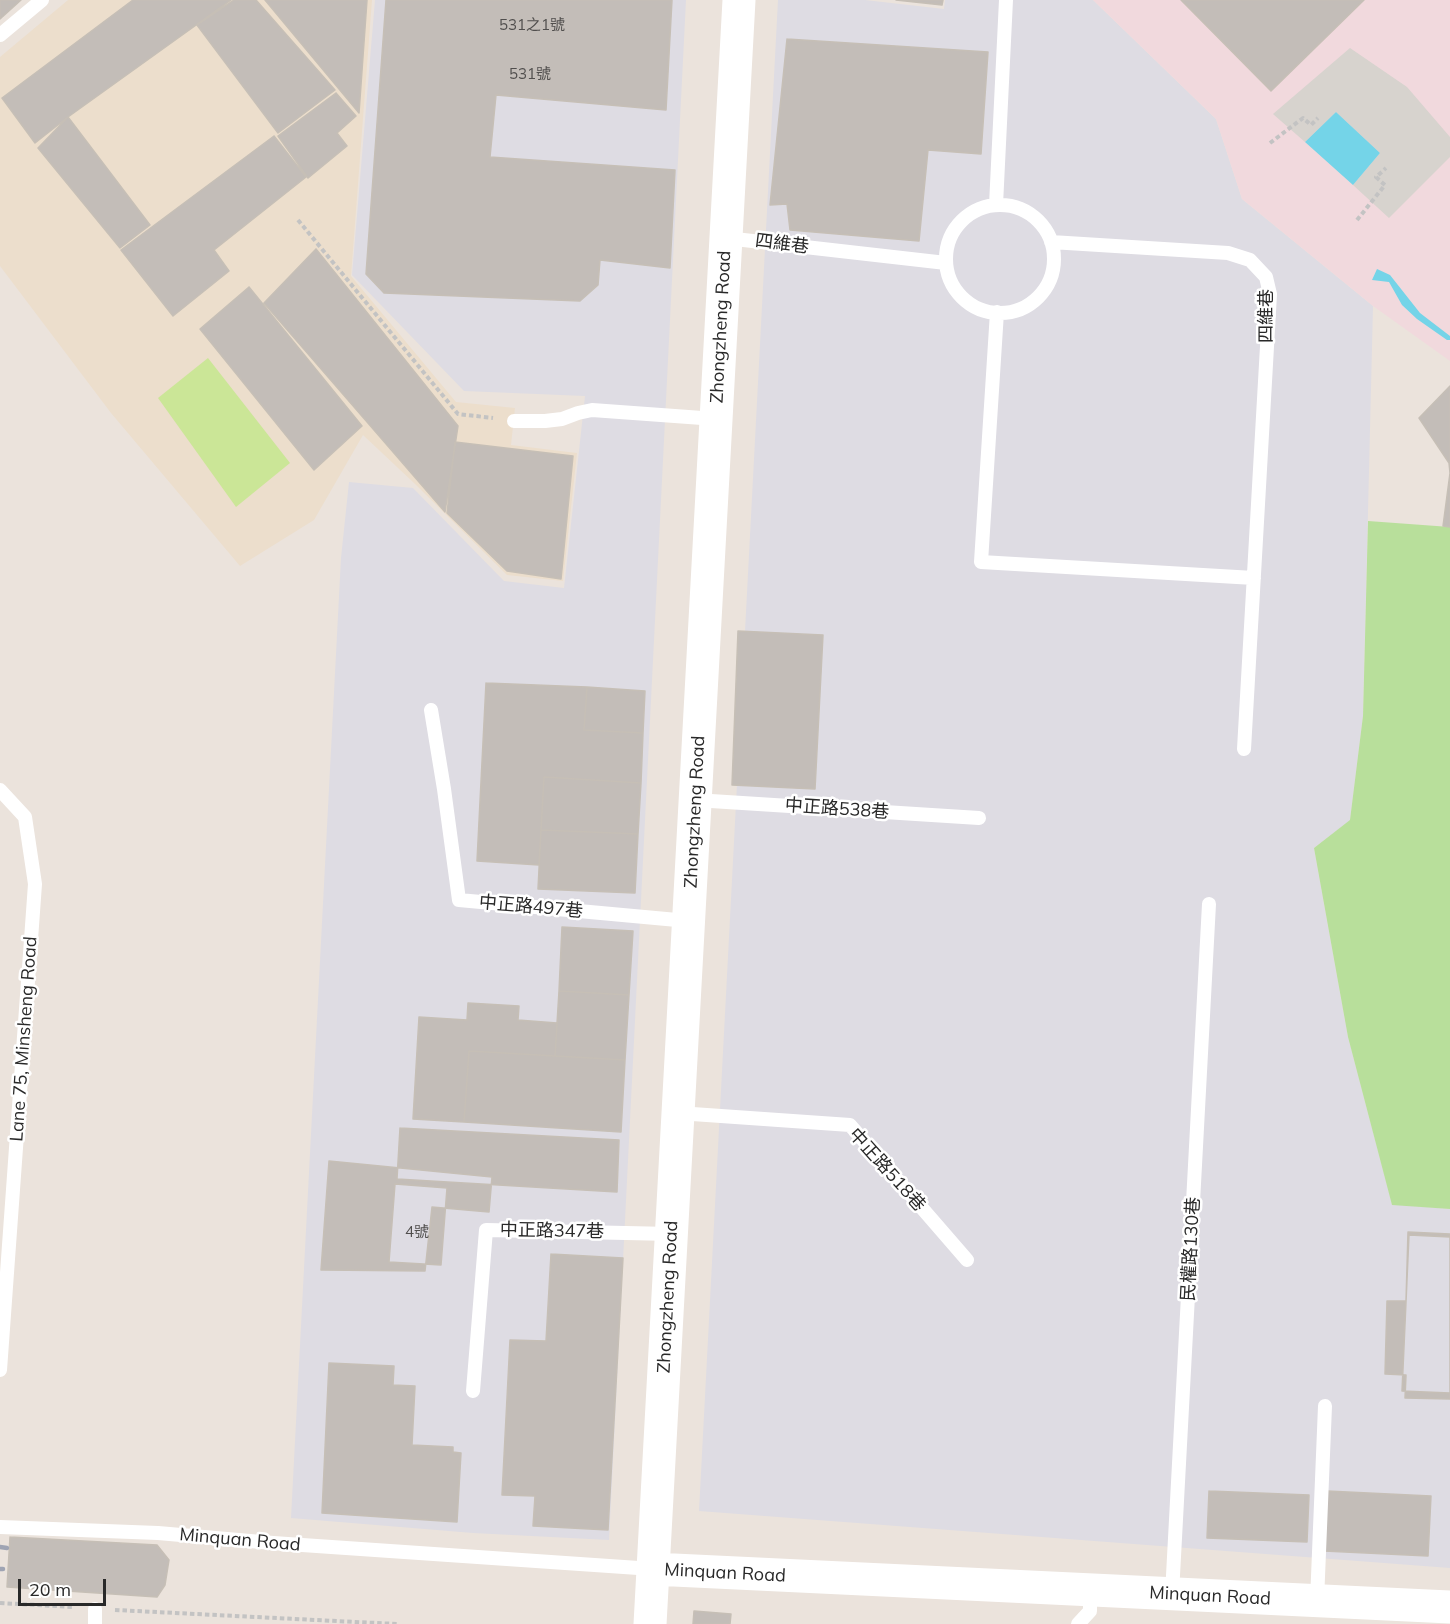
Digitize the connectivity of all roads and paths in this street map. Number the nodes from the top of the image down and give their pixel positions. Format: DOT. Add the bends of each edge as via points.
graph roads {
  1 [pos="42,0"];
  2 [pos="739,0"];
  3 [pos="1006,0"];
  4 [pos="0,35"];
  5 [pos="1318,118"];
  6 [pos="1270,143"];
  7 [pos="1386,168"];
  8 [pos="996,205"];
  9 [pos="298,219"];
  10 [pos="1357,220"];
  11 [pos="726,238"];
  12 [pos="1051,242"];
  13 [pos="946,263"];
  14 [pos="997,312"];
  15 [pos="716,419"];
  16 [pos="514,421"];
  17 [pos="1254,578"];
  18 [pos="430,710"];
  19 [pos="1244,748"];
  20 [pos="0,790"];
  21 [pos="695,800"];
  22 [pos="979,818"];
  23 [pos="1209,904"];
  24 [pos="688,921"];
  25 [pos="678,1113"];
  26 [pos="672,1234"];
  27 [pos="967,1260"];
  28 [pos="0,1370"];
  29 [pos="473,1391"];
  30 [pos="1325,1406"];
  31 [pos="0,1527"];
  32 [pos="653,1569"];
  33 [pos="1090,1590"];
  34 [pos="1172,1594"];
  35 [pos="1317,1601"];
  36 [pos="0,1603"];
  37 [pos="95,1609"];
  38 [pos="1442,1613"];
  39 [pos="95,1624"];
  40 [pos="397,1624"];
  41 [pos="650,1624"];
  42 [pos="1078,1624"];
  1 -- 4 [label="lane"];
  2 -- 11 [label="street, Zhongzheng Road"];
  3 -- 8 [label="lane"];
  5 -- 6 [label="path" via="1311,125 1303,118"];
  7 -- 10 [label="path" via="1376,177 1385,185"];
  8 -- 12 [label="lane" via="1030,214 1043,226"];
  8 -- 13 [label="lane" via="965,217 947,246"];
  9 -- 16 [label="path" via="458,414"];
  11 -- 13 [label="lane, 四維巷"];
  11 -- 15 [label="street, Zhongzheng Road"];
  12 -- 14 [label="lane" via="1054,259 1043,291 1015,311"];
  12 -- 17 [label="lane, 四維巷" via="1228,254 1250,260 1266,277 1270,294"];
  13 -- 14 [label="lane" via="957,291 968,302"];
  14 -- 17 [label="lane" via="981,562"];
  15 -- 16 [label="lane" via="592,410 553,420"];
  15 -- 21 [label="street, Zhongzheng Road"];
  17 -- 19 [label="lane, 四維巷"];
  18 -- 24 [label="lane, 中正路497巷" via="459,900"];
  20 -- 28 [label="lane, Lane 75, Minsheng Road" via="25,817 35,884"];
  21 -- 22 [label="lane, 中正路538巷"];
  21 -- 24 [label="street, Zhongzheng Road"];
  23 -- 34 [label="lane, 民權路130巷"];
  24 -- 25 [label="street, Zhongzheng Road"];
  25 -- 26 [label="street, Zhongzheng Road"];
  25 -- 27 [label="lane, 中正路518巷" via="850,1125"];
  26 -- 29 [label="lane, 中正路347巷" via="486,1230"];
  26 -- 32 [label="street, Zhongzheng Road"];
  30 -- 35 [label="lane"];
  31 -- 32 [label="lane, Minquan Road" via="158,1533"];
  32 -- 33 [label="street, Minquan Road"];
  32 -- 41 [label="street, Zhongzheng Road"];
  33 -- 34 [label="street, Minquan Road"];
  33 -- 42 [label="lane" via="1090,1611"];
  34 -- 35 [label="street, Minquan Road"];
  35 -- 38 [label="street, Minquan Road"];
  36 -- 37 [label="path"];
  37 -- 39 [label="lane"];
  37 -- 40 [label="path"];
}
